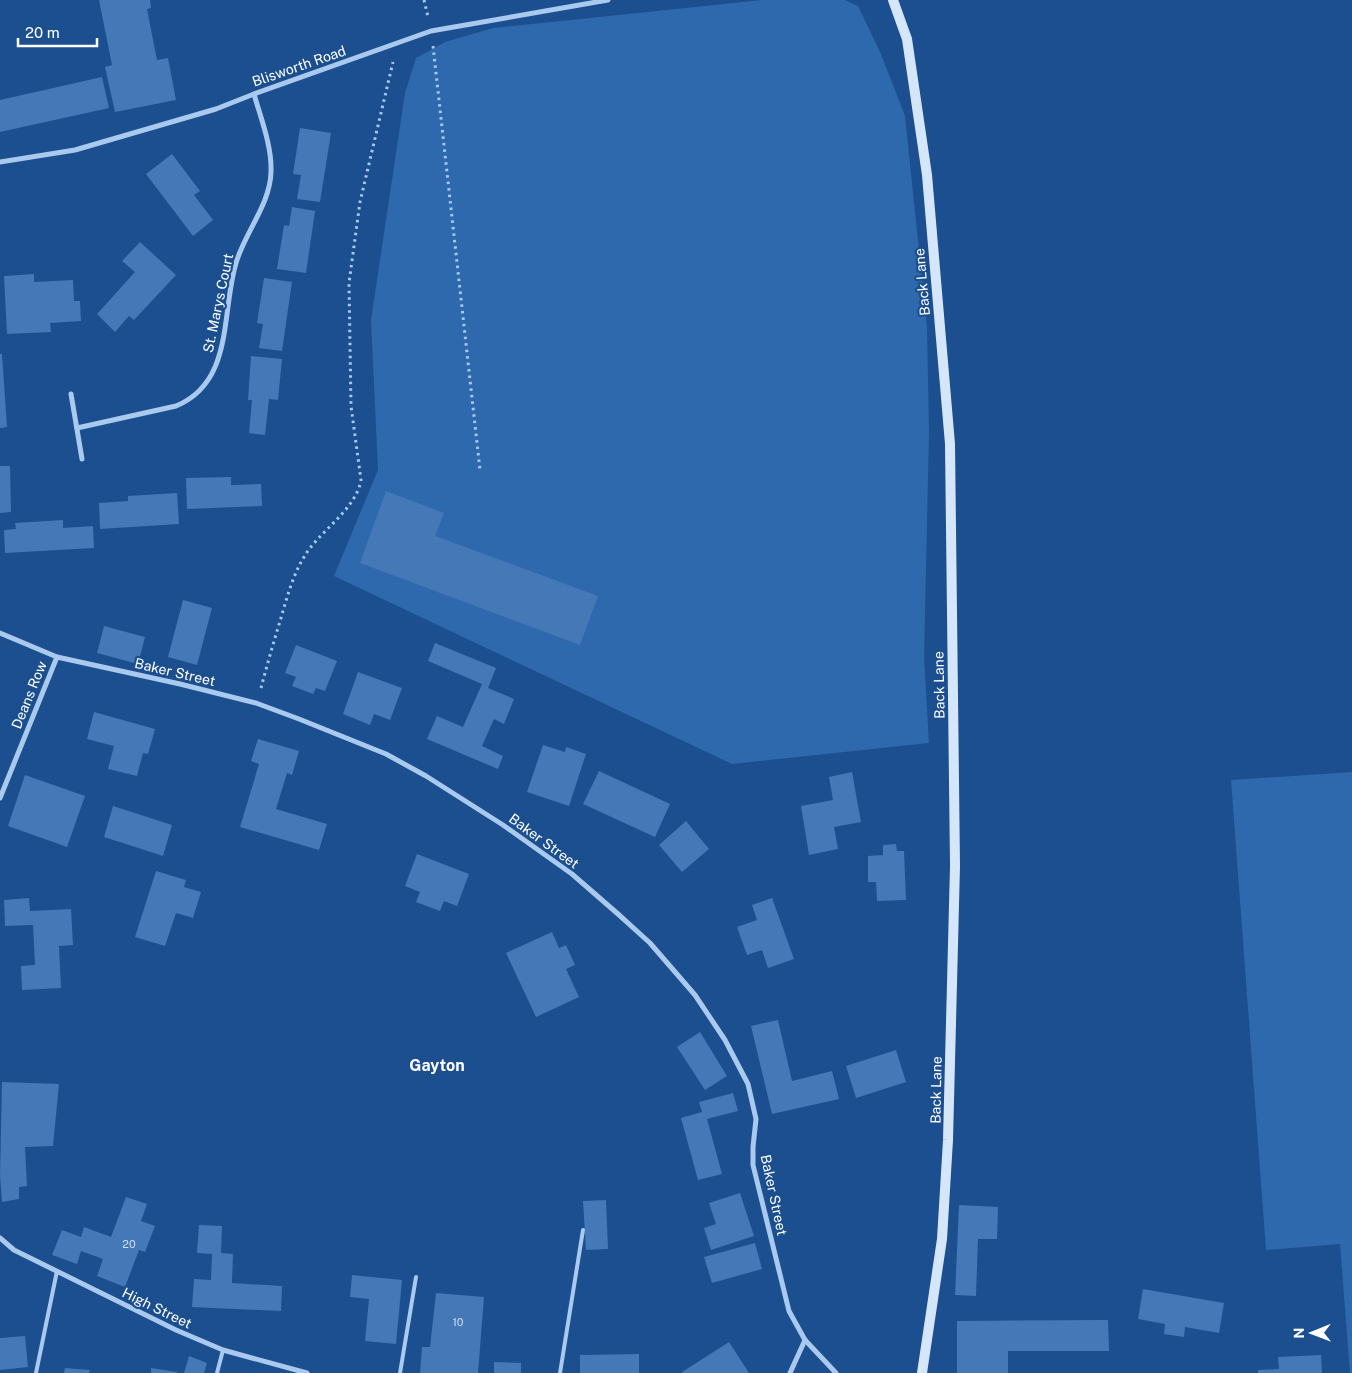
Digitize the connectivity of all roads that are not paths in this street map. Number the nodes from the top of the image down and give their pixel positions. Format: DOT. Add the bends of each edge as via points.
graph roads {
  1 [pos="608,0"];
  2 [pos="893,0"];
  3 [pos="254,94"];
  4 [pos="0,162"];
  5 [pos="71,394"];
  6 [pos="77,428"];
  7 [pos="82,459"];
  8 [pos="0,633"];
  9 [pos="57,656"];
  10 [pos="0,798"];
  11 [pos="583,1230"];
  12 [pos="0,1238"];
  13 [pos="57,1271"];
  14 [pos="416,1277"];
  15 [pos="805,1340"];
  16 [pos="223,1350"];
  17 [pos="36,1373"];
  18 [pos="217,1373"];
  19 [pos="307,1373"];
  20 [pos="400,1373"];
  21 [pos="560,1373"];
  22 [pos="790,1373"];
  23 [pos="836,1373"];
  24 [pos="922,1373"];
  1 -- 3 [label="street, Blisworth Road" via="431,31"];
  2 -- 24 [label="street, Back Lane" via="907,39 927,175 950,444 955,866 948,1140 942,1239"];
  3 -- 4 [label="street, Blisworth Road" via="216,109 75,150"];
  3 -- 6 [label="street, St. Marys Court" via="270,152 270,185 236,264 222,347 212,375 195,395 176,406"];
  5 -- 6 [label="street"];
  6 -- 7 [label="street"];
  8 -- 9 [label="street, Baker Street"];
  9 -- 10 [label="street, Deans Row"];
  9 -- 15 [label="street, Baker Street" via="256,703 394,758 503,825 572,874 631,925 695,995 725,1040 748,1084 756,1119 754,1165 789,1311"];
  11 -- 21 [label="lane"];
  12 -- 13 [label="street, High Street" via="14,1250"];
  13 -- 16 [label="street, High Street"];
  13 -- 17 [label="lane"];
  14 -- 20 [label="lane"];
  15 -- 22 [label="street"];
  15 -- 23 [label="street, Baker Street"];
  16 -- 18 [label="lane"];
  16 -- 19 [label="street, High Street"];
}
